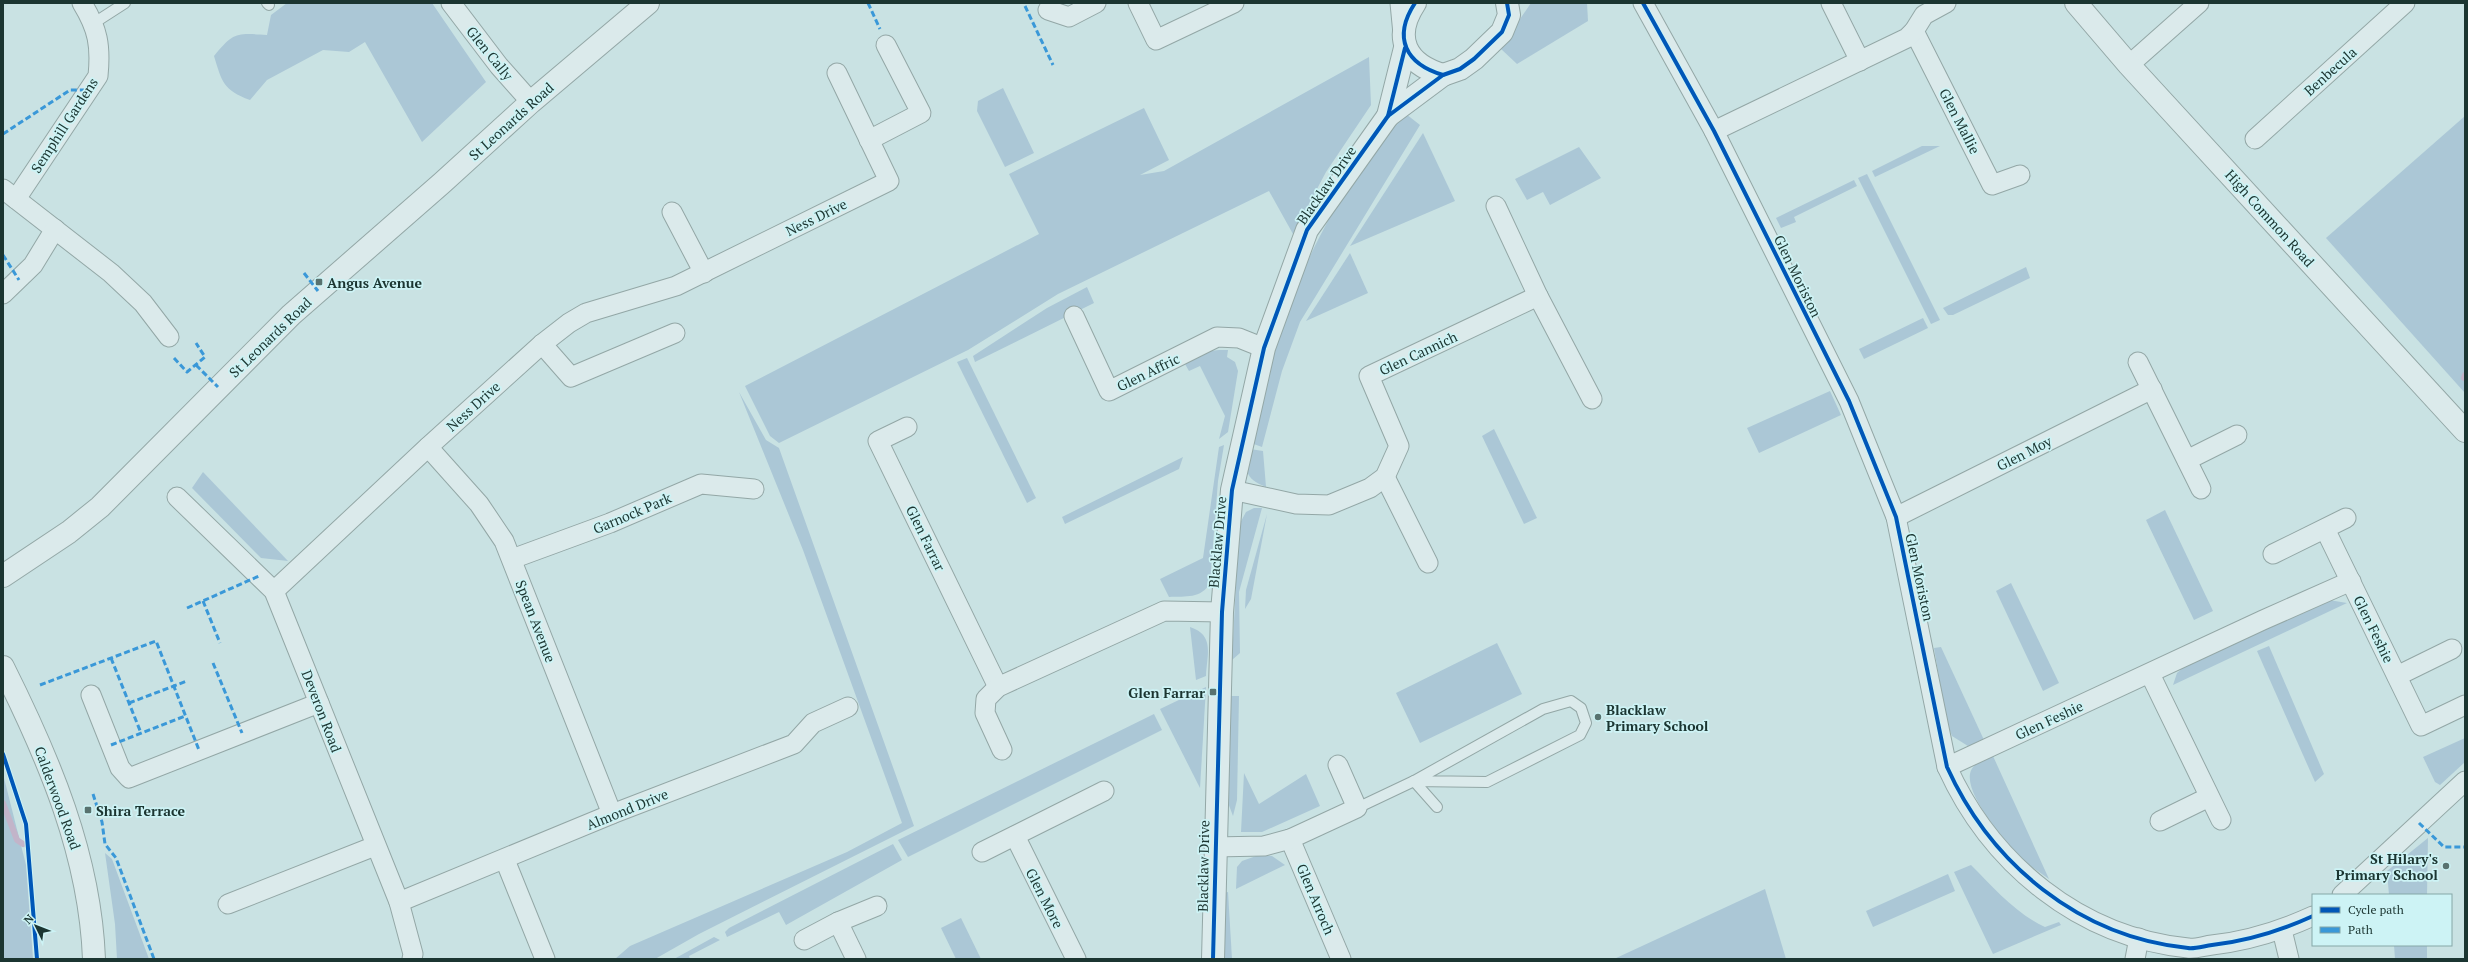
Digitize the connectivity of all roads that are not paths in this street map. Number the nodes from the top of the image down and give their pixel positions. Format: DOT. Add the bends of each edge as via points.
graph roads {
  1 [pos="82,3"];
  2 [pos="124,3"];
  3 [pos="450,3"];
  4 [pos="648,3"];
  5 [pos="1096,3"];
  6 [pos="1138,3"];
  7 [pos="1234,3"];
  8 [pos="1400,3"];
  9 [pos="1415,3"];
  10 [pos="1643,3"];
  11 [pos="1831,3"];
  12 [pos="1946,3"];
  13 [pos="2076,3"];
  14 [pos="2199,3"];
  15 [pos="2405,3"];
  16 [pos="1512,7"];
  17 [pos="1048,10"];
  18 [pos="94,23"];
  19 [pos="1914,31"];
  20 [pos="1404,42"];
  21 [pos="886,44"];
  22 [pos="1860,61"];
  23 [pos="2130,65"];
  24 [pos="837,73"];
  25 [pos="1443,76"];
  26 [pos="531,102"];
  27 [pos="1388,116"];
  28 [pos="1714,131"];
  29 [pos="2255,139"];
  30 [pos="869,140"];
  31 [pos="2020,175"];
  32 [pos="9,194"];
  33 [pos="1496,206"];
  34 [pos="672,212"];
  35 [pos="55,230"];
  36 [pos="704,272"];
  37 [pos="3,294"];
  38 [pos="1538,296"];
  39 [pos="1074,316"];
  40 [pos="675,333"];
  41 [pos="168,337"];
  42 [pos="542,344"];
  43 [pos="1264,348"];
  44 [pos="2138,362"];
  45 [pos="2152,389"];
  46 [pos="1592,399"];
  47 [pos="907,427"];
  48 [pos="2465,431"];
  49 [pos="2237,435"];
  50 [pos="428,447"];
  51 [pos="2187,460"];
  52 [pos="1385,477"];
  53 [pos="2201,489"];
  54 [pos="754,490"];
  55 [pos="1232,490"];
  56 [pos="177,497"];
  57 [pos="1896,517"];
  58 [pos="2346,518"];
  59 [pos="2325,529"];
  60 [pos="2273,554"];
  61 [pos="512,559"];
  62 [pos="1428,563"];
  63 [pos="3,576"];
  64 [pos="2351,582"];
  65 [pos="274,591"];
  66 [pos="1222,612"];
  67 [pos="2452,649"];
  68 [pos="3,667"];
  69 [pos="2150,674"];
  70 [pos="2396,676"];
  71 [pos="998,687"];
  72 [pos="91,695"];
  73 [pos="319,703"];
  74 [pos="2465,705"];
  75 [pos="848,707"];
  76 [pos="1002,750"];
  77 [pos="1338,765"];
  78 [pos="1947,767"];
  79 [pos="1414,781"];
  80 [pos="2465,781"];
  81 [pos="1104,791"];
  82 [pos="2209,797"];
  83 [pos="1357,808"];
  84 [pos="1437,808"];
  85 [pos="612,814"];
  86 [pos="2160,820"];
  87 [pos="2222,820"];
  88 [pos="1015,836"];
  89 [pos="1290,839"];
  90 [pos="375,846"];
  91 [pos="1214,847"];
  92 [pos="982,852"];
  93 [pos="505,860"];
  94 [pos="2343,894"];
  95 [pos="399,902"];
  96 [pos="228,904"];
  97 [pos="877,906"];
  98 [pos="2312,916"];
  99 [pos="838,922"];
  100 [pos="2282,930"];
  101 [pos="2139,938"];
  102 [pos="804,940"];
  103 [pos="94,959"];
  104 [pos="412,959"];
  105 [pos="545,959"];
  106 [pos="856,959"];
  107 [pos="1076,959"];
  108 [pos="1212,959"];
  109 [pos="1341,959"];
  110 [pos="2135,959"];
  111 [pos="2289,959"];
  1 -- 18 [label="street, Semphill Gardens"];
  2 -- 18 [label="lane"];
  3 -- 26 [label="street, Glen Cally"];
  4 -- 26 [label="street, St Leonards Road"];
  5 -- 17 [label="street" via="1069,17"];
  6 -- 7 [label="street" via="1156,40"];
  8 -- 20 [label="street"];
  9 -- 20 [label="street, Blacklaw Drive" via="1406,21"];
  10 -- 28 [label="street, Glen Moriston"];
  11 -- 22 [label="street"];
  12 -- 19 [label="street" via="1924,15"];
  13 -- 23 [label="street, High Common Road"];
  14 -- 23 [label="street"];
  15 -- 29 [label="street, Benbecula"];
  16 -- 25 [label="street, Blacklaw Drive" via="1502,32 1474,59 1460,69"];
  18 -- 32 [label="street, Semphill Gardens" via="100,52 98,76"];
  19 -- 22 [label="street" via="1907,38"];
  19 -- 31 [label="street, Glen Mallie" via="1992,185"];
  20 -- 25 [label="street" via="1421,66"];
  20 -- 27 [label="street, Blacklaw Drive"];
  21 -- 30 [label="street" via="921,113"];
  22 -- 28 [label="street"];
  23 -- 48 [label="street, High Common Road"];
  24 -- 30 [label="street, Ness Drive"];
  25 -- 27 [label="street, Blacklaw Drive"];
  26 -- 63 [label="street, St Leonards Road" via="291,315 100,507 69,532"];
  27 -- 43 [label="street, Blacklaw Drive" via="1307,230"];
  28 -- 57 [label="street, Glen Moriston" via="1849,401"];
  30 -- 36 [label="street, Ness Drive" via="889,181"];
  32 -- 35 [label="street"];
  33 -- 38 [label="street"];
  34 -- 36 [label="street"];
  35 -- 37 [label="street" via="33,265"];
  35 -- 41 [label="street" via="111,273 143,304"];
  36 -- 42 [label="street, Ness Drive" via="676,286 586,313"];
  38 -- 46 [label="street"];
  38 -- 52 [label="street, Glen Cannich" via="1369,376 1399,446"];
  39 -- 43 [label="street, Glen Affric" via="1109,391 1217,338 1239,338"];
  40 -- 42 [label="street" via="571,377"];
  42 -- 50 [label="street, Ness Drive"];
  43 -- 55 [label="street, Blacklaw Drive"];
  44 -- 45 [label="street"];
  45 -- 51 [label="street"];
  45 -- 57 [label="street, Glen Moy"];
  47 -- 71 [label="street, Glen Farrar" via="878,441"];
  49 -- 51 [label="street"];
  50 -- 61 [label="street, Spean Avenue" via="480,504 504,541"];
  50 -- 65 [label="street, Ness Drive"];
  51 -- 53 [label="street"];
  52 -- 55 [label="street" via="1370,488 1330,505 1296,504"];
  52 -- 62 [label="street"];
  54 -- 61 [label="street, Garnock Park" via="701,484 610,523"];
  55 -- 66 [label="street, Blacklaw Drive"];
  56 -- 65 [label="street, Deveron Road"];
  57 -- 78 [label="street, Glen Moriston"];
  58 -- 59 [label="street"];
  59 -- 60 [label="street"];
  59 -- 64 [label="street, Glen Feshie"];
  61 -- 85 [label="street, Spean Avenue"];
  64 -- 69 [label="street, Glen Feshie" via="2263,620"];
  64 -- 70 [label="street, Glen Feshie"];
  65 -- 73 [label="street, Deveron Road"];
  66 -- 71 [label="street" via="1164,611"];
  66 -- 91 [label="street, Blacklaw Drive"];
  67 -- 70 [label="street, Glen Feshie"];
  68 -- 103 [label="street, Calderwood Road" via="28,720 70,823 90,905"];
  69 -- 78 [label="street, Glen Feshie"];
  69 -- 82 [label="street"];
  70 -- 74 [label="street, Glen Feshie" via="2421,726"];
  71 -- 76 [label="street" via="986,699 985,713"];
  72 -- 73 [label="street" via="120,768 129,778"];
  73 -- 90 [label="street, Deveron Road"];
  75 -- 85 [label="street, Almond Drive" via="813,723 794,744"];
  77 -- 83 [label="street"];
  78 -- 101 [label="street, Glen Moriston" via="1980,826 2020,871 2052,897 2084,918"];
  79 -- 79 [label="lane" via="1543,709 1571,701 1580,708 1586,723 1580,735 1487,782"];
  79 -- 83 [label="lane"];
  79 -- 84 [label="lane"];
  80 -- 94 [label="street"];
  81 -- 88 [label="street"];
  82 -- 86 [label="street"];
  82 -- 87 [label="street"];
  83 -- 89 [label="street"];
  85 -- 93 [label="street, Almond Drive"];
  88 -- 92 [label="street"];
  88 -- 107 [label="street, Glen More"];
  89 -- 91 [label="street" via="1264,846"];
  89 -- 109 [label="street, Glen Arroch"];
  90 -- 95 [label="street, Deveron Road"];
  90 -- 96 [label="street"];
  91 -- 108 [label="street, Blacklaw Drive"];
  93 -- 95 [label="street, Almond Drive"];
  93 -- 105 [label="street"];
  95 -- 104 [label="street, Deveron Road" via="413,954"];
  97 -- 99 [label="street"];
  98 -- 100 [label="street, Glen Moriston"];
  99 -- 102 [label="street"];
  99 -- 106 [label="street"];
  100 -- 101 [label="street, Glen Moriston" via="2242,942 2189,948"];
  100 -- 111 [label="street"];
  101 -- 110 [label="street"];
}
